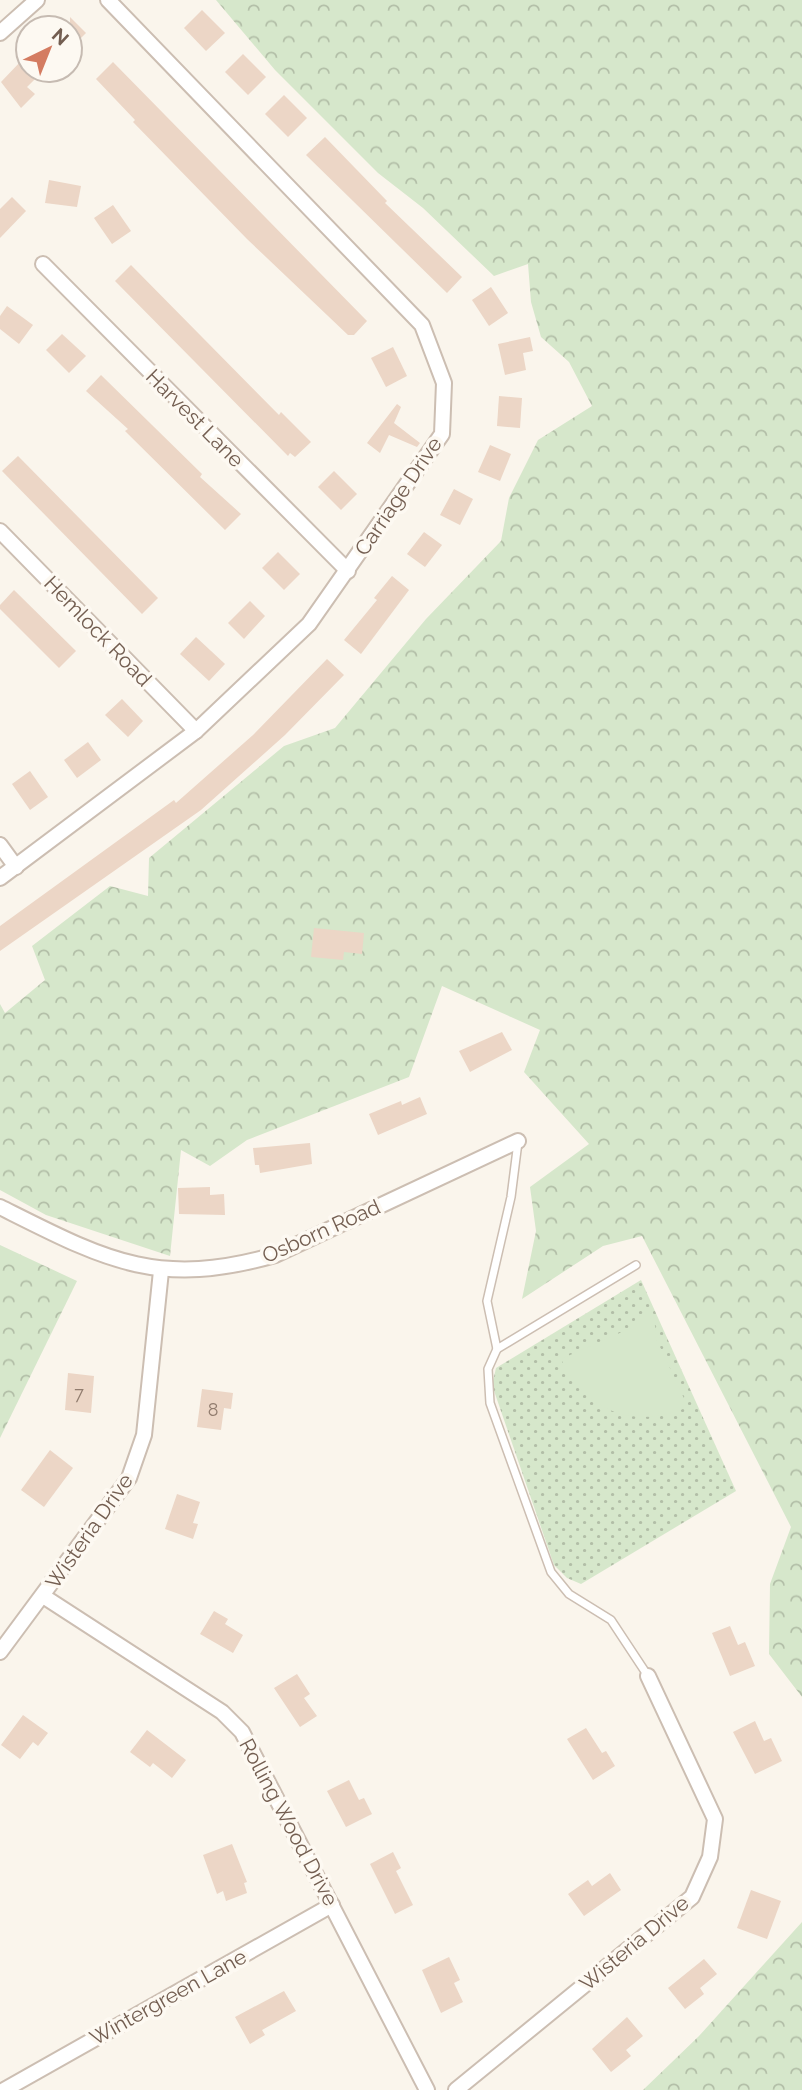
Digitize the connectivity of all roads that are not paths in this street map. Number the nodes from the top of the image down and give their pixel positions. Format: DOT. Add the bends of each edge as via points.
graph roads {
  1 [pos="37,0"];
  2 [pos="108,0"];
  3 [pos="0,33"];
  4 [pos="43,264"];
  5 [pos="0,531"];
  6 [pos="348,571"];
  7 [pos="196,732"];
  8 [pos="0,845"];
  9 [pos="16,867"];
  10 [pos="0,878"];
  11 [pos="518,1141"];
  12 [pos="0,1207"];
  13 [pos="636,1265"];
  14 [pos="161,1270"];
  15 [pos="497,1349"];
  16 [pos="43,1596"];
  17 [pos="0,1653"];
  18 [pos="648,1676"];
  19 [pos="331,1905"];
  20 [pos="4,2090"];
  21 [pos="427,2090"];
  22 [pos="456,2090"];
  1 -- 3 [label="street"];
  2 -- 6 [label="street, Carriage Drive" via="422,325 444,383 442,434"];
  4 -- 6 [label="street, Harvest Lane"];
  5 -- 7 [label="street, Hemlock Road"];
  6 -- 7 [label="street, Carriage Drive" via="309,624"];
  7 -- 9 [label="street, Carriage Drive"];
  8 -- 9 [label="street"];
  9 -- 10 [label="street, Carriage Drive"];
  11 -- 14 [label="street, Osborn Road" via="275,1255 236,1266"];
  11 -- 15 [label="lane" via="511,1197 487,1301"];
  12 -- 14 [label="street, Osborn Road" via="110,1260"];
  13 -- 15 [label="lane"];
  14 -- 16 [label="street, Wisteria Drive" via="144,1434 130,1478"];
  15 -- 18 [label="lane" via="488,1369 490,1403 551,1572 569,1594 611,1620"];
  16 -- 17 [label="street, Wisteria Drive"];
  16 -- 19 [label="street, Rolling Wood Drive" via="222,1712 242,1732"];
  18 -- 22 [label="street, Wisteria Drive" via="715,1819 710,1857 692,1897"];
  19 -- 20 [label="street, Wintergreen Lane"];
  19 -- 21 [label="street, Rolling Wood Drive"];
}
